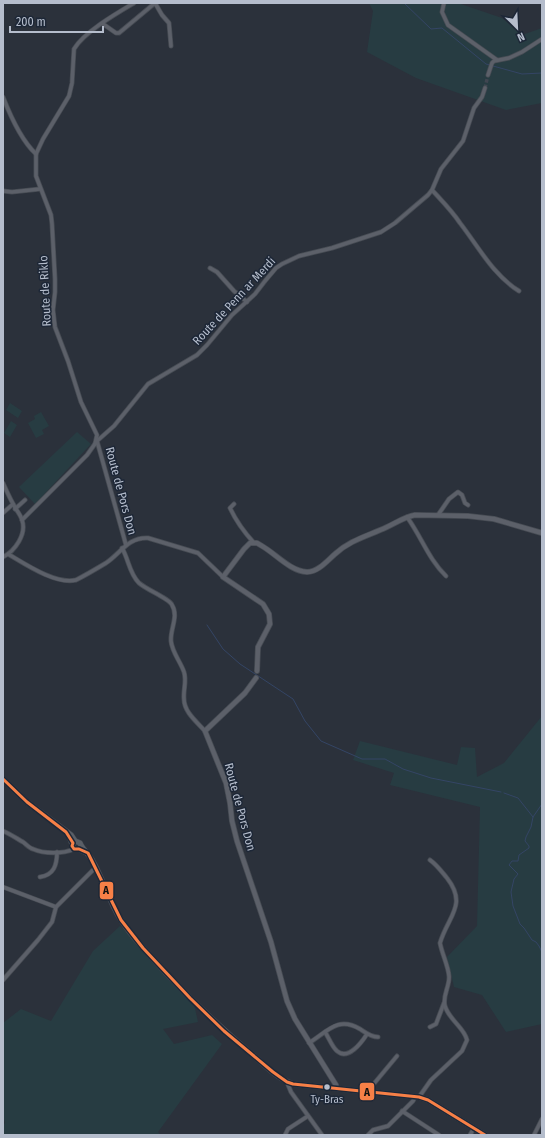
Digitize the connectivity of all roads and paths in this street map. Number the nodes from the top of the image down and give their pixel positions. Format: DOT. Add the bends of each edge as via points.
graph roads {
  1 [pos="134,3"];
  2 [pos="155,3"];
  3 [pos="444,3"];
  4 [pos="103,24"];
  5 [pos="542,39"];
  6 [pos="171,46"];
  7 [pos="495,60"];
  8 [pos="488,75"];
  9 [pos="485,88"];
  10 [pos="3,97"];
  11 [pos="36,154"];
  12 [pos="40,189"];
  13 [pos="432,190"];
  14 [pos="3,191"];
  15 [pos="210,268"];
  16 [pos="519,291"];
  17 [pos="247,302"];
  18 [pos="96,443"];
  19 [pos="3,483"];
  20 [pos="25,500"];
  21 [pos="13,504"];
  22 [pos="234,504"];
  23 [pos="468,505"];
  24 [pos="15,508"];
  25 [pos="3,512"];
  26 [pos="438,515"];
  27 [pos="408,517"];
  28 [pos="22,520"];
  29 [pos="542,533"];
  30 [pos="254,543"];
  31 [pos="124,546"];
  32 [pos="8,554"];
  33 [pos="3,557"];
  34 [pos="446,576"];
  35 [pos="223,577"];
  36 [pos="257,671"];
  37 [pos="256,678"];
  38 [pos="205,731"];
  39 [pos="3,779"];
  40 [pos="3,831"];
  41 [pos="76,846"];
  42 [pos="57,852"];
  43 [pos="430,860"];
  44 [pos="96,867"];
  45 [pos="40,877"];
  46 [pos="3,887"];
  47 [pos="56,907"];
  48 [pos="3,980"];
  49 [pos="444,1003"];
  50 [pos="430,1027"];
  51 [pos="325,1032"];
  52 [pos="367,1034"];
  53 [pos="378,1036"];
  54 [pos="309,1042"];
  55 [pos="397,1056"];
  56 [pos="288,1082"];
  57 [pos="336,1088"];
  58 [pos="367,1092"];
  59 [pos="417,1097"];
  60 [pos="402,1111"];
  61 [pos="308,1116"];
  62 [pos="542,1119"];
  63 [pos="474,1128"];
  64 [pos="285,1135"];
  65 [pos="322,1135"];
  66 [pos="368,1135"];
  67 [pos="438,1135"];
  68 [pos="470,1135"];
  69 [pos="485,1135"];
  70 [pos="534,1135"];
  1 -- 4 [label="street"];
  2 -- 4 [label="street" via="119,33 113,32"];
  2 -- 6 [label="street" via="169,23"];
  3 -- 7 [label="street" via="442,12 448,25"];
  4 -- 11 [label="street" via="84,37 74,49 69,96"];
  5 -- 7 [label="street" via="510,58"];
  7 -- 8 [label="street"];
  9 -- 13 [label="street, Route de Penn ar Merdi" via="474,108 463,141 441,168"];
  10 -- 11 [label="street" via="28,146"];
  11 -- 12 [label="street, Route de Riklo" via="36,176"];
  12 -- 14 [label="street"];
  12 -- 18 [label="street, Route de Riklo" via="52,224 56,292 53,310 55,327 81,402 97,435"];
  13 -- 16 [label="street" via="492,267"];
  13 -- 17 [label="street, Route de Penn ar Merdi" via="381,232 299,256 282,264"];
  15 -- 17 [label="street"];
  17 -- 18 [label="street, Route de Penn ar Merdi" via="227,319 197,355 148,384 114,426"];
  18 -- 28 [label="street, Route de Penn ar Merdi"];
  18 -- 31 [label="street, Route de Pors Don"];
  19 -- 21 [label="street"];
  20 -- 24 [label="street"];
  21 -- 24 [label="street"];
  21 -- 25 [label="street"];
  22 -- 30 [label="street" via="230,508 234,516"];
  23 -- 26 [label="street" via="458,492"];
  24 -- 28 [label="street"];
  26 -- 27 [label="street"];
  26 -- 29 [label="street" via="494,519"];
  27 -- 30 [label="street" via="348,544 318,569 307,572 295,569 270,550"];
  27 -- 34 [label="street"];
  28 -- 32 [label="street" via="20,538"];
  30 -- 35 [label="street" via="248,544"];
  31 -- 32 [label="street" via="105,564 71,581 40,572"];
  31 -- 35 [label="street" via="144,538 190,550 200,555"];
  31 -- 38 [label="street, Route de Pors Don" via="135,579 142,586 168,600 173,607 175,615 171,640 184,674 185,705"];
  32 -- 33 [label="street"];
  35 -- 36 [label="street" via="263,604 269,614 270,624 258,647"];
  36 -- 37 [label="street"];
  37 -- 38 [label="street" via="245,693"];
  38 -- 54 [label="street, Route de Pors Don" via="226,783 237,841 271,942 287,1001"];
  39 -- 41 [label="main road" via="27,802 66,832"];
  40 -- 42 [label="street" via="31,848 42,852"];
  41 -- 42 [label="street"];
  41 -- 44 [label="main road" via="88,853"];
  42 -- 45 [label="street" via="54,870"];
  43 -- 49 [label="street" via="452,885 457,897 456,908 440,943 449,976"];
  44 -- 47 [label="street"];
  44 -- 56 [label="main road" via="121,920 156,962 224,1032"];
  46 -- 47 [label="street"];
  47 -- 48 [label="street" via="52,922"];
  49 -- 50 [label="street" via="436,1024"];
  49 -- 59 [label="street" via="448,1014 465,1034 466,1042 458,1056 431,1080"];
  51 -- 52 [label="street" via="335,1025 346,1023"];
  51 -- 52 [label="street" via="337,1051 342,1054 358,1046"];
  51 -- 54 [label="street"];
  52 -- 53 [label="street"];
  54 -- 57 [label="street, Route de Pors Don"];
  55 -- 58 [label="street"];
  56 -- 57 [label="main road"];
  56 -- 61 [label="street" via="290,1092"];
  57 -- 58 [label="main road"];
  58 -- 59 [label="main road"];
  59 -- 60 [label="street"];
  59 -- 63 [label="main road" via="428,1100"];
  60 -- 66 [label="street" via="388,1126 373,1130"];
  60 -- 67 [label="street"];
  61 -- 64 [label="street" via="288,1129"];
  61 -- 65 [label="street"];
  62 -- 70 [label="street"];
  63 -- 68 [label="street"];
  63 -- 69 [label="main road"];
}
